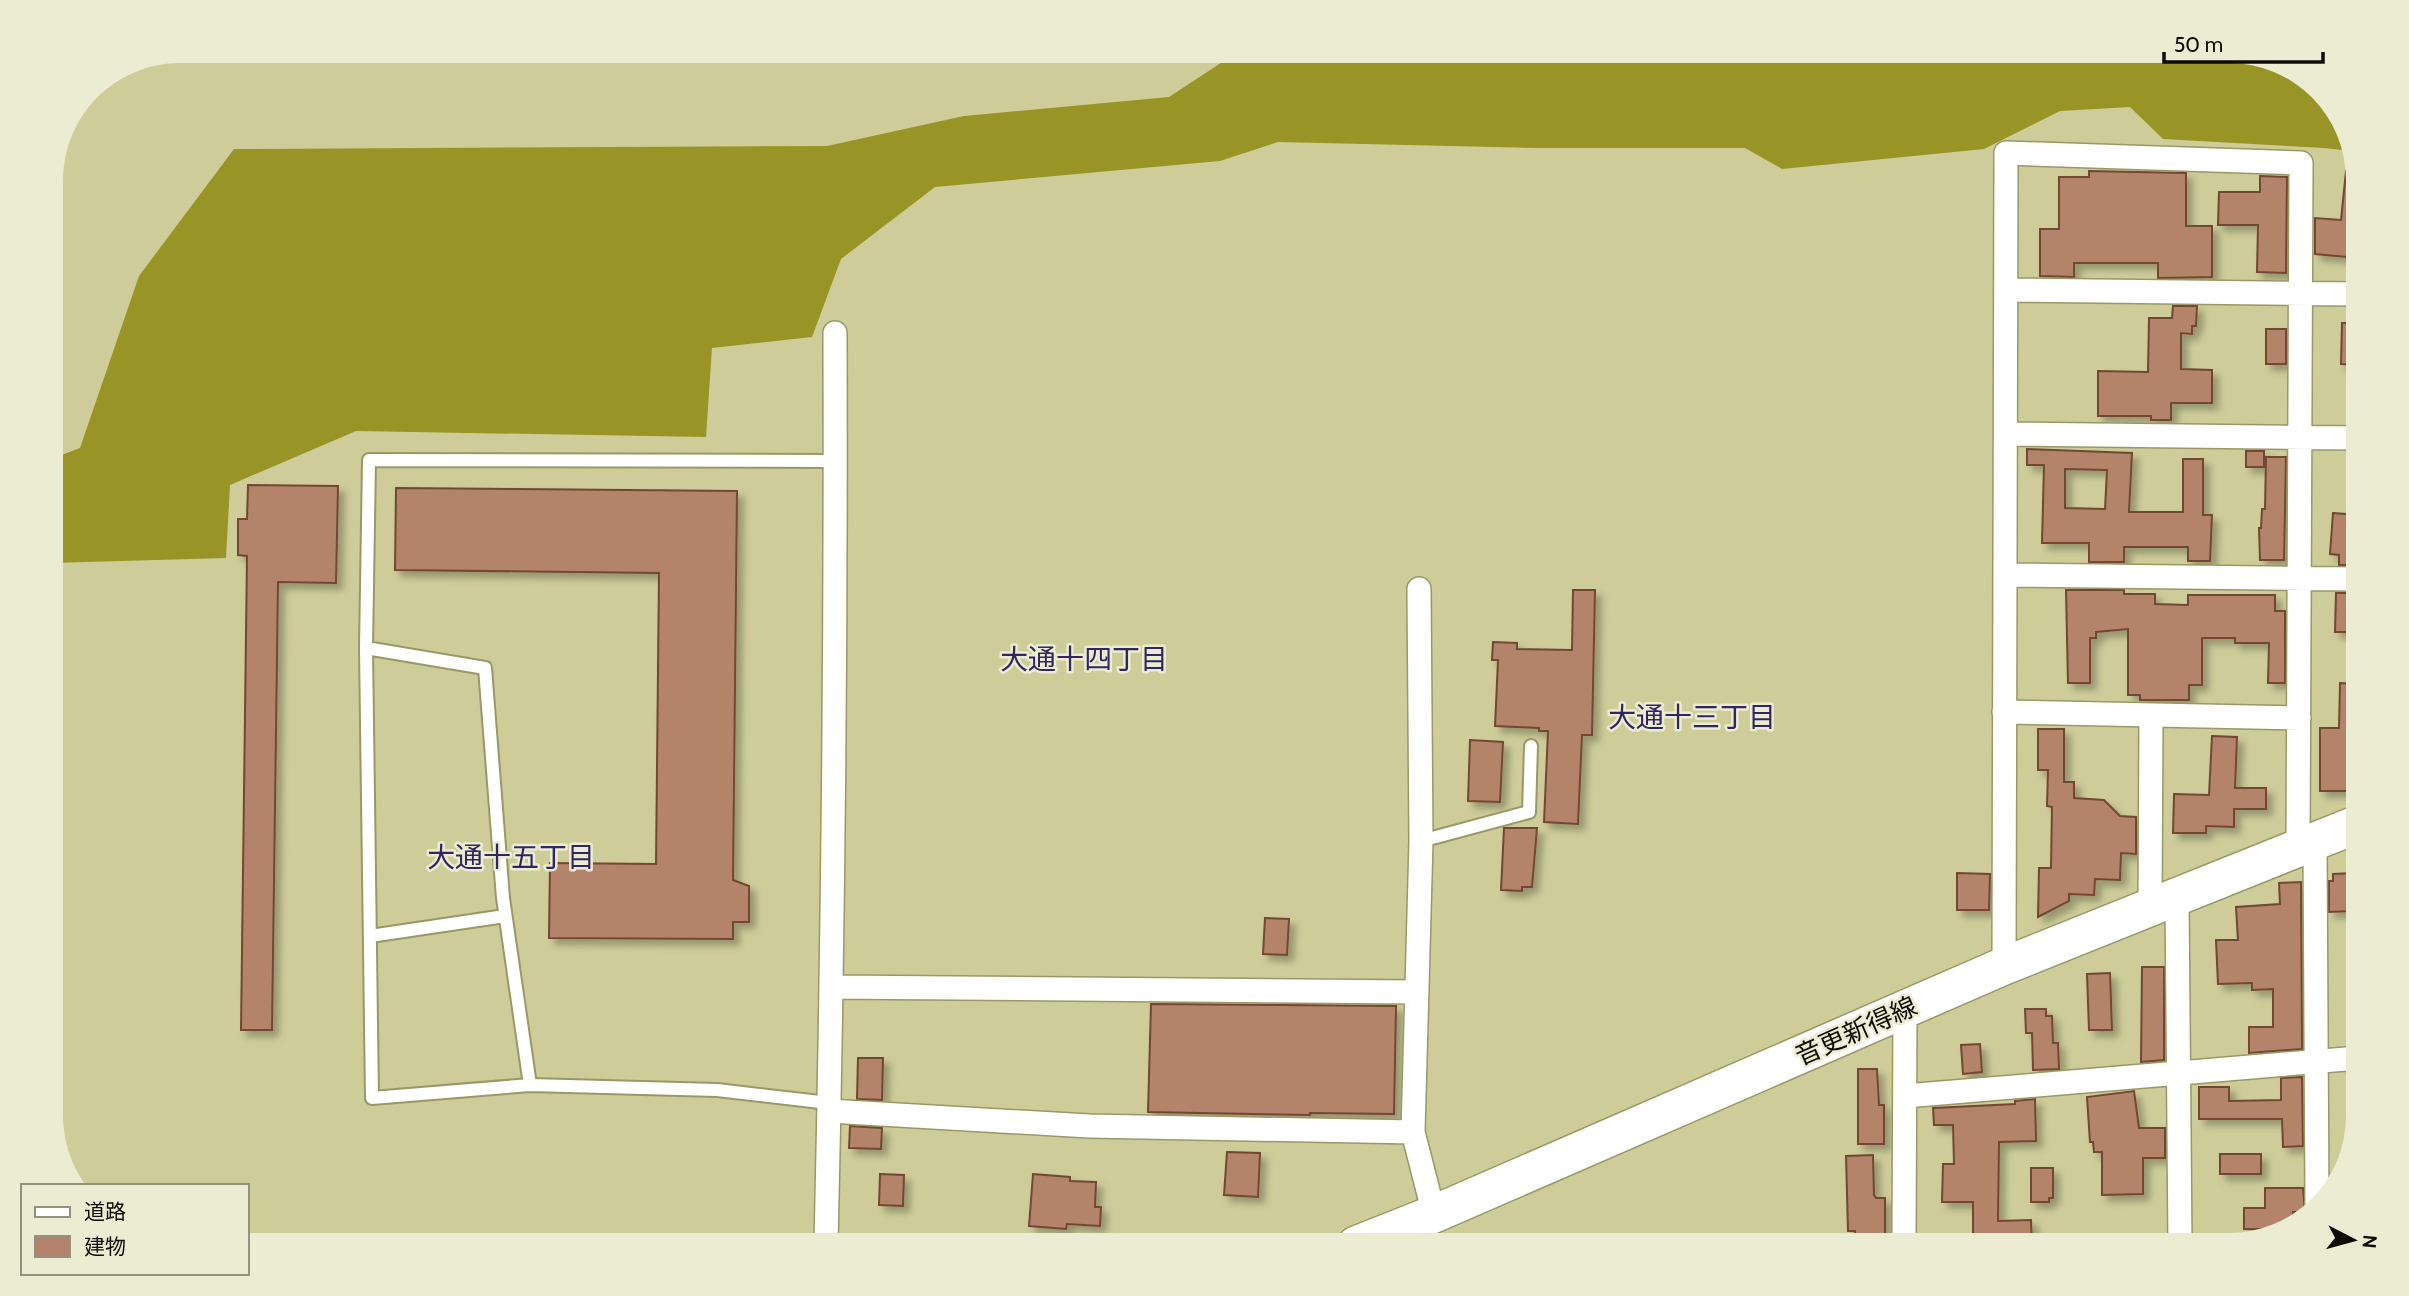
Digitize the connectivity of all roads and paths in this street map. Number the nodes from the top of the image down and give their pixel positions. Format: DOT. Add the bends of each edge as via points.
graph roads {
  1 [pos="2006,290"];
  2 [pos="2301,293"];
  3 [pos="2346,294"];
  4 [pos="835,333"];
  5 [pos="2006,434"];
  6 [pos="2300,437"];
  7 [pos="2346,438"];
  8 [pos="835,461"];
  9 [pos="2005,575"];
  10 [pos="2300,579"];
  11 [pos="2346,579"];
  12 [pos="1419,589"];
  13 [pos="366,648"];
  14 [pos="2004,712"];
  15 [pos="2151,715"];
  16 [pos="2299,718"];
  17 [pos="1531,746"];
  18 [pos="2346,829"];
  19 [pos="1421,841"];
  20 [pos="2306,846"];
  21 [pos="2164,903"];
  22 [pos="505,916"];
  23 [pos="370,936"];
  24 [pos="2004,966"];
  25 [pos="832,987"];
  26 [pos="1417,992"];
  27 [pos="1905,1009"];
  28 [pos="2346,1059"];
  29 [pos="2316,1061"];
  30 [pos="2178,1073"];
  31 [pos="530,1085"];
  32 [pos="1905,1096"];
  33 [pos="829,1107"];
  34 [pos="1413,1132"];
  35 [pos="2317,1193"];
  36 [pos="1434,1214"];
  37 [pos="826,1233"];
  38 [pos="1386,1233"];
  39 [pos="1904,1233"];
  40 [pos="2180,1233"];
  1 -- 2 [label="street"];
  1 -- 2 [label="street" via="2007,153 2301,163"];
  1 -- 5 [label="street"];
  2 -- 3 [label="street"];
  2 -- 6 [label="street"];
  4 -- 8 [label="street"];
  5 -- 6 [label="street"];
  5 -- 9 [label="street"];
  6 -- 7 [label="street"];
  6 -- 10 [label="street"];
  8 -- 13 [label="lane" via="369,460"];
  8 -- 25 [label="street"];
  9 -- 10 [label="street"];
  9 -- 14 [label="street"];
  10 -- 11 [label="street"];
  10 -- 16 [label="street"];
  12 -- 19 [label="street"];
  13 -- 22 [label="lane" via="485,668"];
  13 -- 23 [label="lane"];
  14 -- 15 [label="street"];
  14 -- 24 [label="street"];
  15 -- 16 [label="street"];
  15 -- 21 [label="street"];
  16 -- 20 [label="street"];
  17 -- 19 [label="lane" via="1529,812"];
  18 -- 20 [label="main road, 音更新得線"];
  19 -- 26 [label="street"];
  20 -- 21 [label="main road, 音更新得線"];
  20 -- 29 [label="street"];
  21 -- 24 [label="main road, 音更新得線"];
  21 -- 30 [label="street"];
  22 -- 23 [label="lane"];
  22 -- 31 [label="lane"];
  23 -- 31 [label="lane" via="372,1098"];
  24 -- 27 [label="main road, 音更新得線"];
  25 -- 26 [label="street"];
  25 -- 33 [label="street"];
  26 -- 34 [label="street"];
  27 -- 32 [label="street"];
  27 -- 36 [label="main road, 音更新得線"];
  28 -- 29 [label="street"];
  29 -- 30 [label="street"];
  29 -- 35 [label="street"];
  30 -- 32 [label="street"];
  30 -- 40 [label="street"];
  31 -- 33 [label="lane" via="717,1090"];
  32 -- 39 [label="street"];
  33 -- 34 [label="street" via="1089,1126"];
  33 -- 37 [label="street"];
  34 -- 36 [label="street"];
  36 -- 38 [label="main road, 音更新得線"];
}
